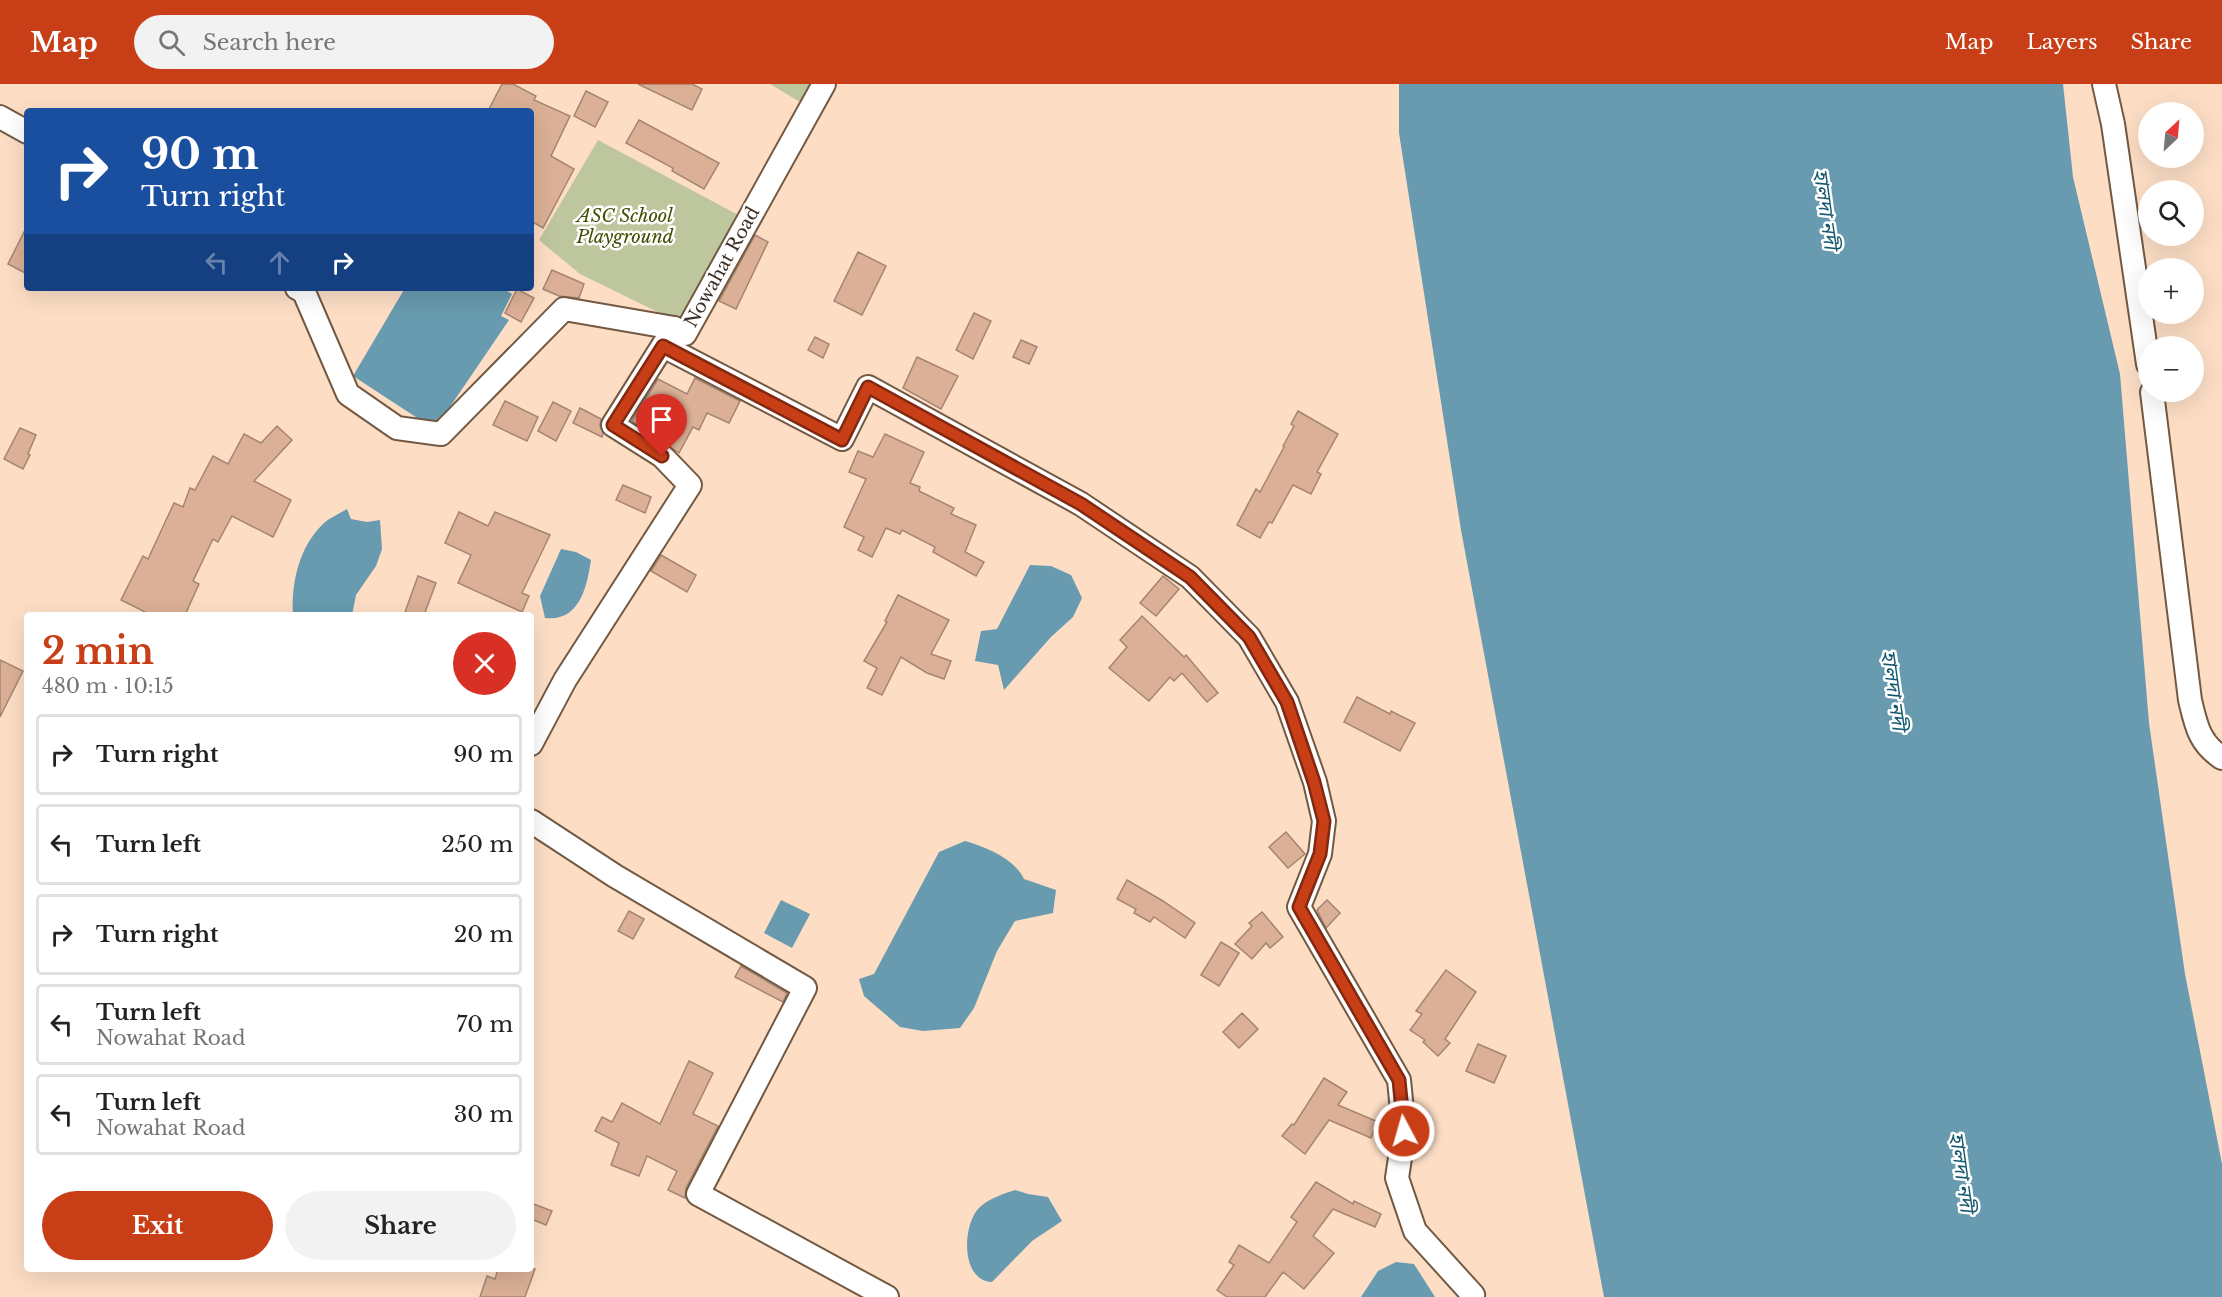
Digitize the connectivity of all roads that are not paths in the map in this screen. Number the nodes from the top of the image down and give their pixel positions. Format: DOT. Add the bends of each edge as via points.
graph roads {
  1 [pos="824,84"];
  2 [pos="2104,84"];
  3 [pos="0,117"];
  4 [pos="24,130"];
  5 [pos="302,291"];
  6 [pos="2144,336"];
  7 [pos="668,337"];
  8 [pos="2153,402"];
  9 [pos="534,739"];
  10 [pos="2222,758"];
  11 [pos="534,823"];
  12 [pos="887,1297"];
  13 [pos="1472,1297"];
  1 -- 7 [label="street, Nowahat Road" via="685,334"];
  2 -- 6 [label="street"];
  3 -- 4 [label="street"];
  5 -- 7 [label="street" via="348,394 397,428 441,434 564,309"];
  7 -- 9 [label="street" via="613,425 662,456 690,486 566,680"];
  7 -- 13 [label="street" via="842,440 868,387 1081,504 1190,577 1249,637 1287,702 1324,821 1320,854 1299,907 1399,1080 1404,1131 1397,1178 1415,1231"];
  8 -- 10 [label="street" via="2190,700 2197,731"];
  11 -- 12 [label="street" via="615,876 805,988 698,1194"];
}
